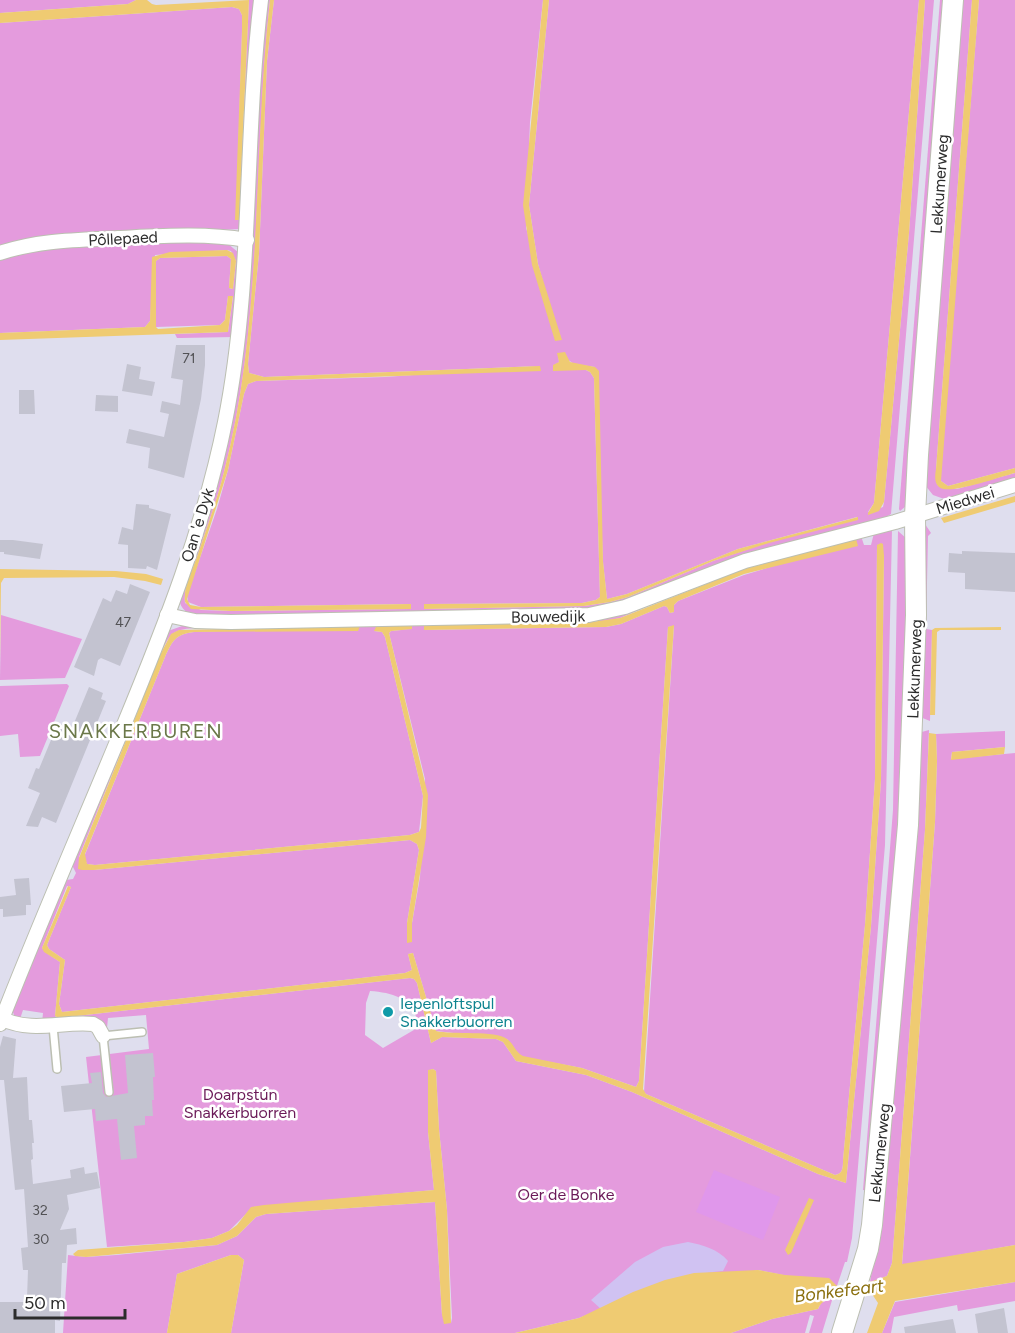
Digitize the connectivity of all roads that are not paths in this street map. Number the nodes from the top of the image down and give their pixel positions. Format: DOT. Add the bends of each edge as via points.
graph roads {
  1 [pos="261,0"];
  2 [pos="953,0"];
  3 [pos="247,240"];
  4 [pos="0,253"];
  5 [pos="1015,485"];
  6 [pos="915,516"];
  7 [pos="167,615"];
  8 [pos="1,1022"];
  9 [pos="53,1026"];
  10 [pos="142,1032"];
  11 [pos="103,1036"];
  12 [pos="57,1069"];
  13 [pos="109,1092"];
  14 [pos="842,1333"];
  1 -- 3 [label="street, Oan 'e Dyk"];
  2 -- 6 [label="main road, Lekkumerweg"];
  3 -- 4 [label="street, Pôllepaed" via="192,234 75,240 33,244"];
  3 -- 7 [label="street, Oan 'e Dyk" via="225,420 198,527"];
  5 -- 6 [label="street, Miedwei"];
  6 -- 7 [label="street, Bouwedijk" via="744,561 625,607 589,615 231,622"];
  6 -- 14 [label="main road, Lekkumerweg" via="916,615 908,825 875,1200 868,1250"];
  7 -- 8 [label="street, Oan 'e Dyk"];
  8 -- 9 [label="street, Oan 'e Dyk"];
  9 -- 11 [label="street, Oan 'e Dyk" via="93,1024"];
  9 -- 12 [label="lane"];
  10 -- 11 [label="lane"];
  11 -- 13 [label="lane"];
}
